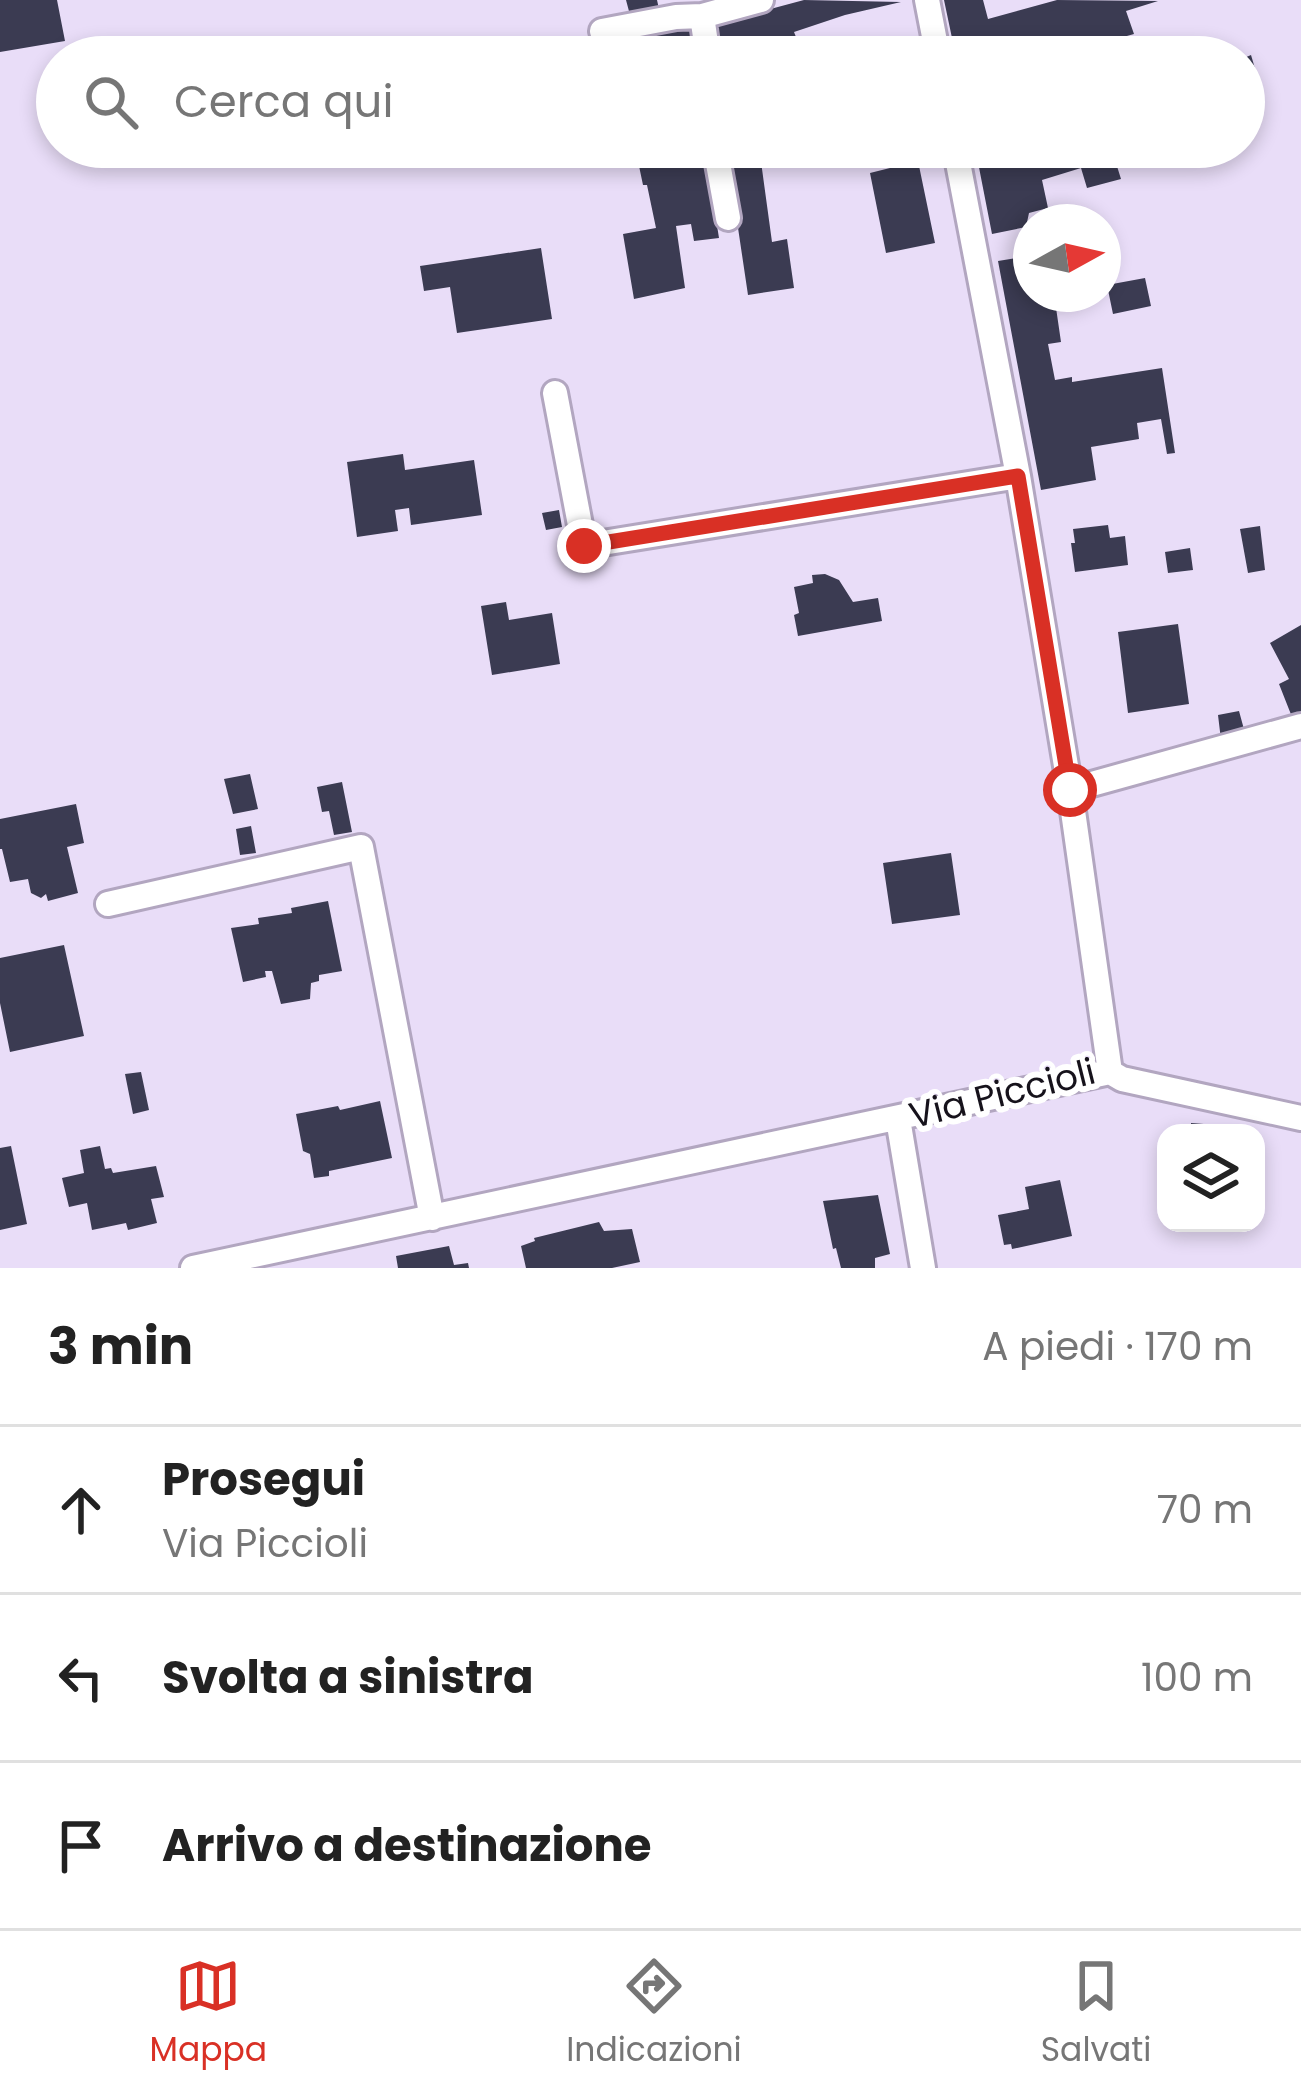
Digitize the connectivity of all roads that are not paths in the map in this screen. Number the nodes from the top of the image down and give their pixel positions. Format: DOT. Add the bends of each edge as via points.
graph roads {
  1 [pos="760,0"];
  2 [pos="927,0"];
  3 [pos="684,11"];
  4 [pos="602,31"];
  5 [pos="934,36"];
  6 [pos="719,168"];
  7 [pos="959,168"];
  8 [pos="728,218"];
  9 [pos="555,393"];
  10 [pos="1018,476"];
  11 [pos="1301,726"];
  12 [pos="1070,790"];
  13 [pos="108,904"];
  14 [pos="1110,1072"];
  15 [pos="1301,1118"];
  16 [pos="898,1119"];
  17 [pos="432,1218"];
  18 [pos="205,1267"];
  19 [pos="923,1268"];
  1 -- 3 [label="street"];
  2 -- 5 [label="street"];
  3 -- 4 [label="street"];
  6 -- 8 [label="street"];
  7 -- 10 [label="street, Via Piccioli"];
  9 -- 10 [label="street" via="584,546"];
  10 -- 12 [label="street, Via Piccioli"];
  11 -- 12 [label="street"];
  12 -- 14 [label="street, Via Piccioli"];
  13 -- 17 [label="street" via="361,847"];
  14 -- 15 [label="street"];
  14 -- 16 [label="street, Via Piccioli"];
  16 -- 17 [label="street, Via Piccioli"];
  16 -- 19 [label="street"];
  17 -- 18 [label="street, Via Piccioli"];
}
